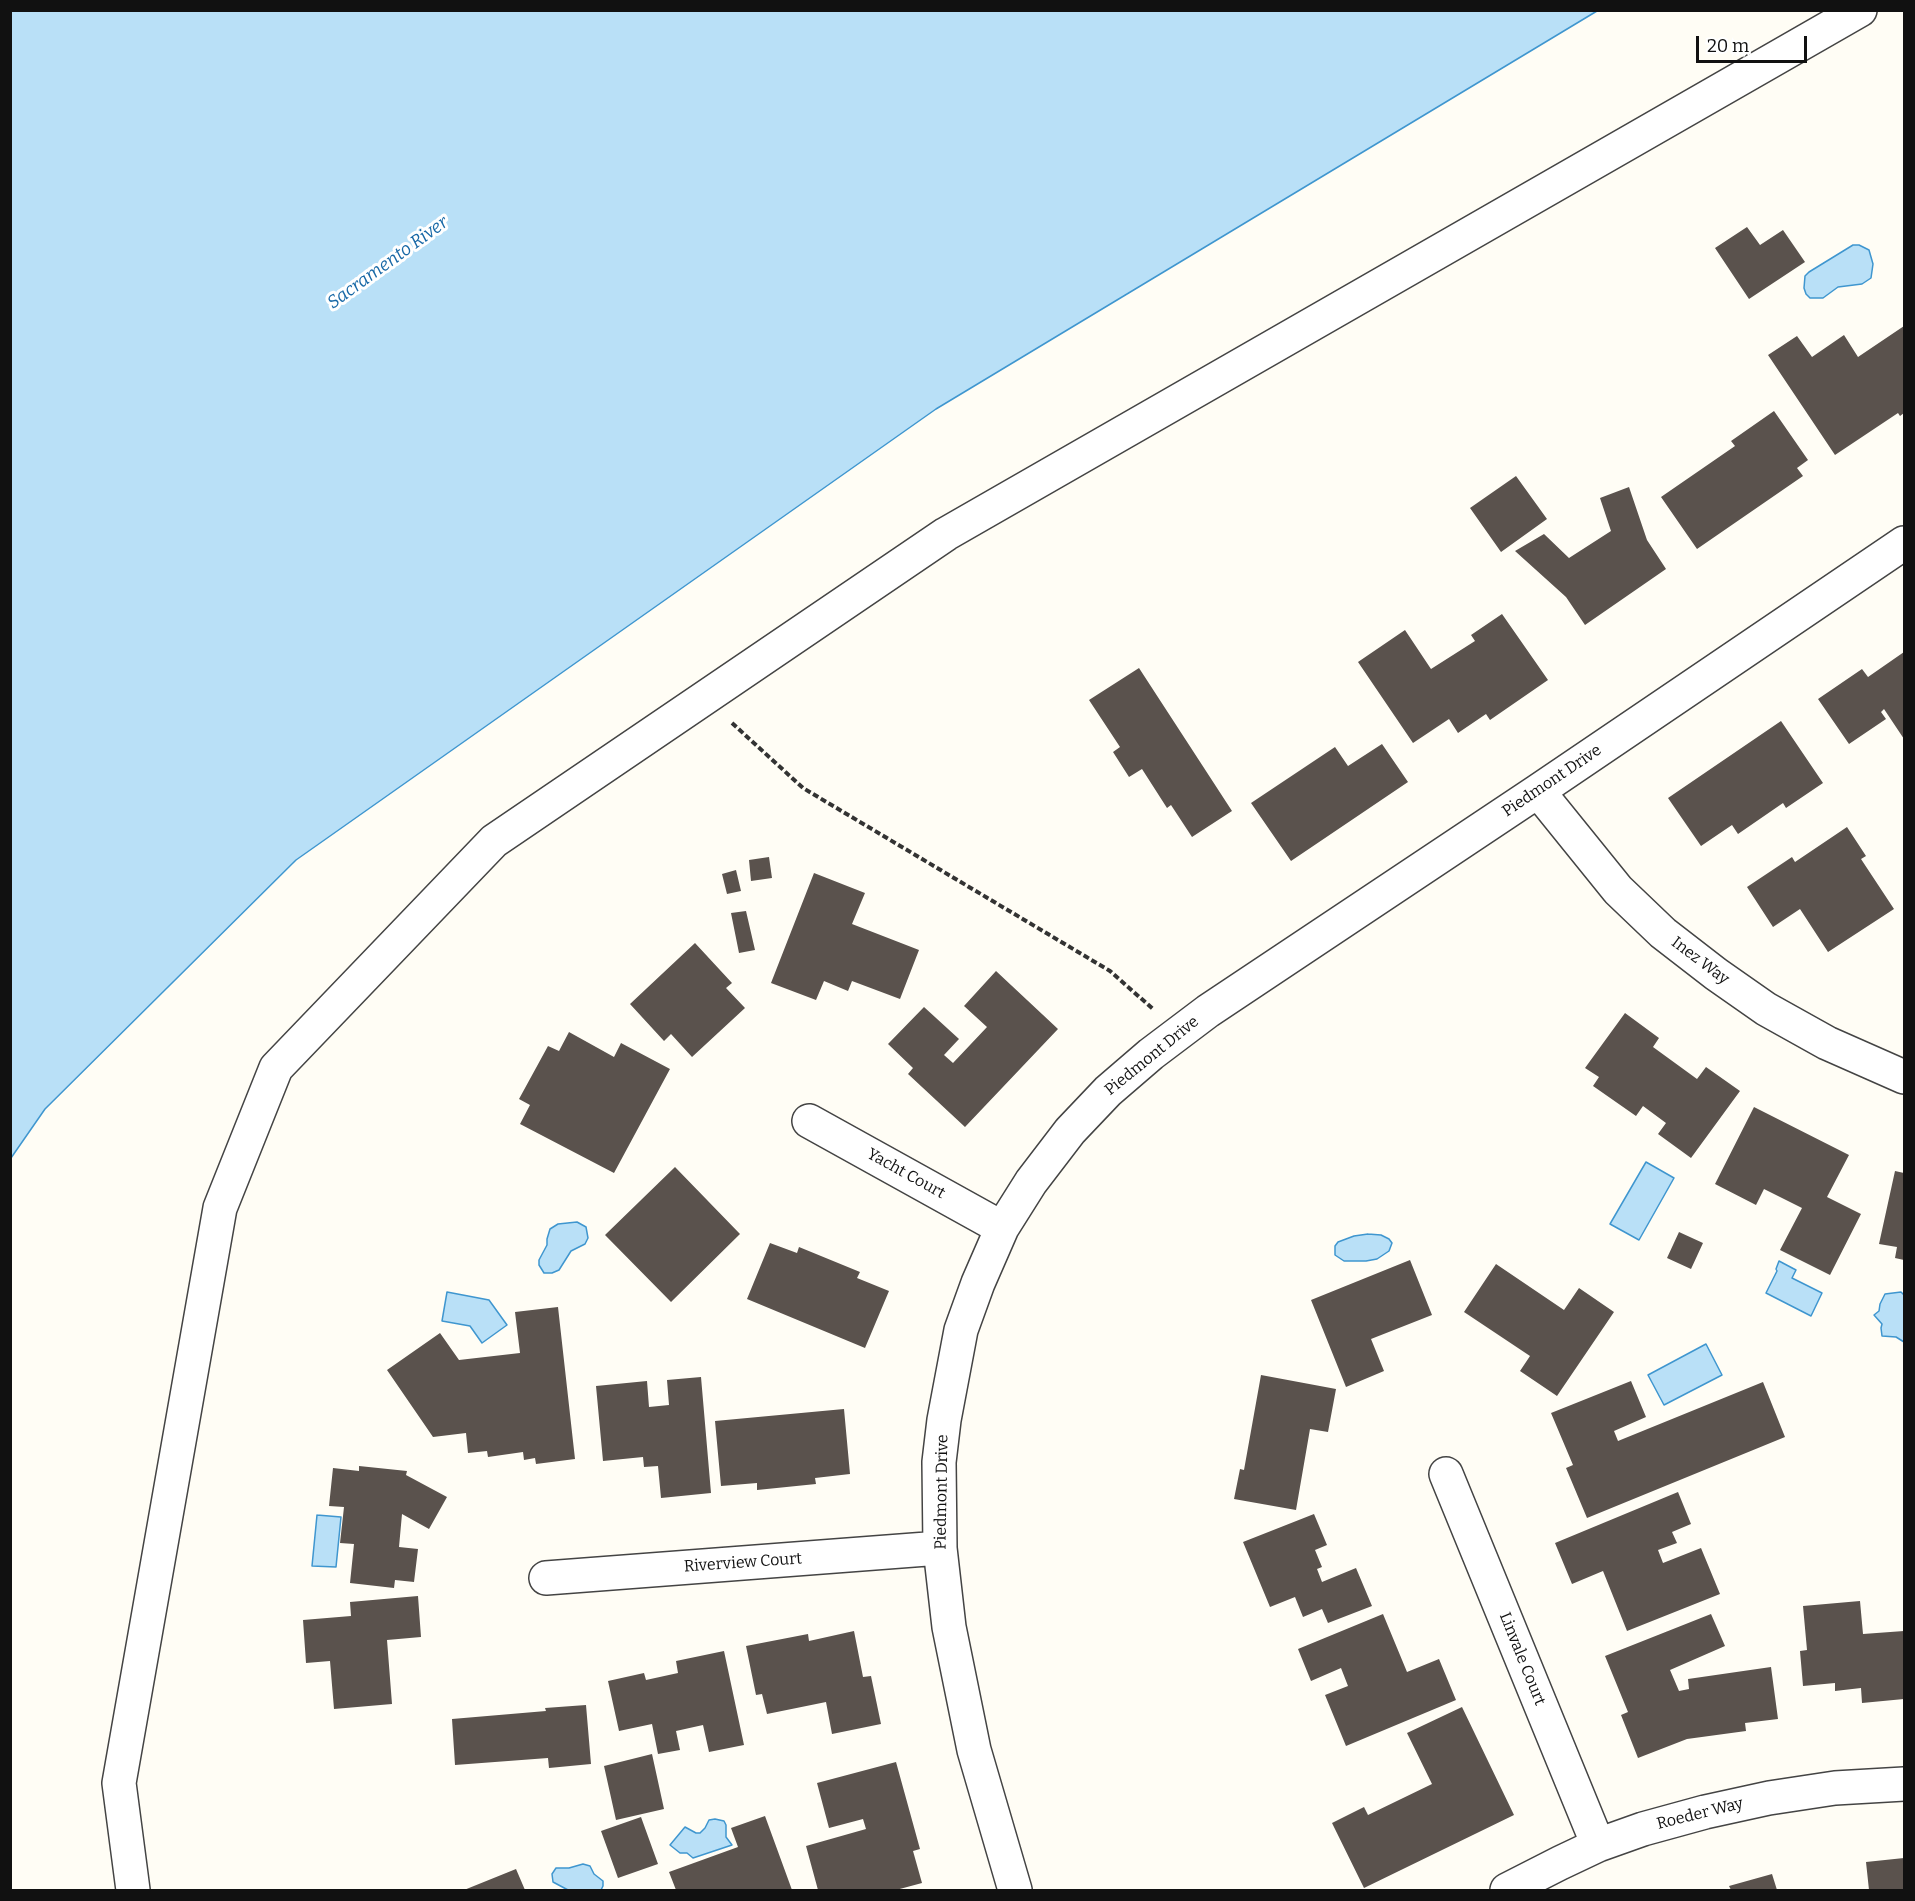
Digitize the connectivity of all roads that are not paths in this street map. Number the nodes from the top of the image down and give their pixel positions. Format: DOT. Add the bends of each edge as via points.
graph roads {
  1 [pos="1860,10"];
  2 [pos="1905,543"];
  3 [pos="1538,791"];
  4 [pos="1905,1077"];
  5 [pos="809,1121"];
  6 [pos="1002,1228"];
  7 [pos="1446,1474"];
  8 [pos="940,1548"];
  9 [pos="546,1578"];
  10 [pos="1905,1784"];
  11 [pos="1598,1845"];
  12 [pos="133,1890"];
  13 [pos="1015,1890"];
  14 [pos="1507,1890"];
  1 -- 12 [label="street" via="946,534 494,841 276,1068 219,1208 123,1759 119,1783"];
  2 -- 3 [label="street, Piedmont Drive"];
  3 -- 4 [label="street, Inez Way" via="1618,890 1689,954 1766,1009 1827,1043"];
  3 -- 6 [label="street, Piedmont Drive" via="1208,1011 1151,1054 1070,1131"];
  5 -- 6 [label="street, Yacht Court"];
  6 -- 8 [label="street, Piedmont Drive" via="961,1330 952,1370 939,1462"];
  7 -- 11 [label="street, Linvale Court"];
  8 -- 9 [label="street, Riverview Court"];
  8 -- 13 [label="street, Piedmont Drive" via="962,1697"];
  10 -- 11 [label="street, Roeder Way" via="1769,1797 1643,1829"];
  11 -- 14 [label="street, Roeder Way"];
}
